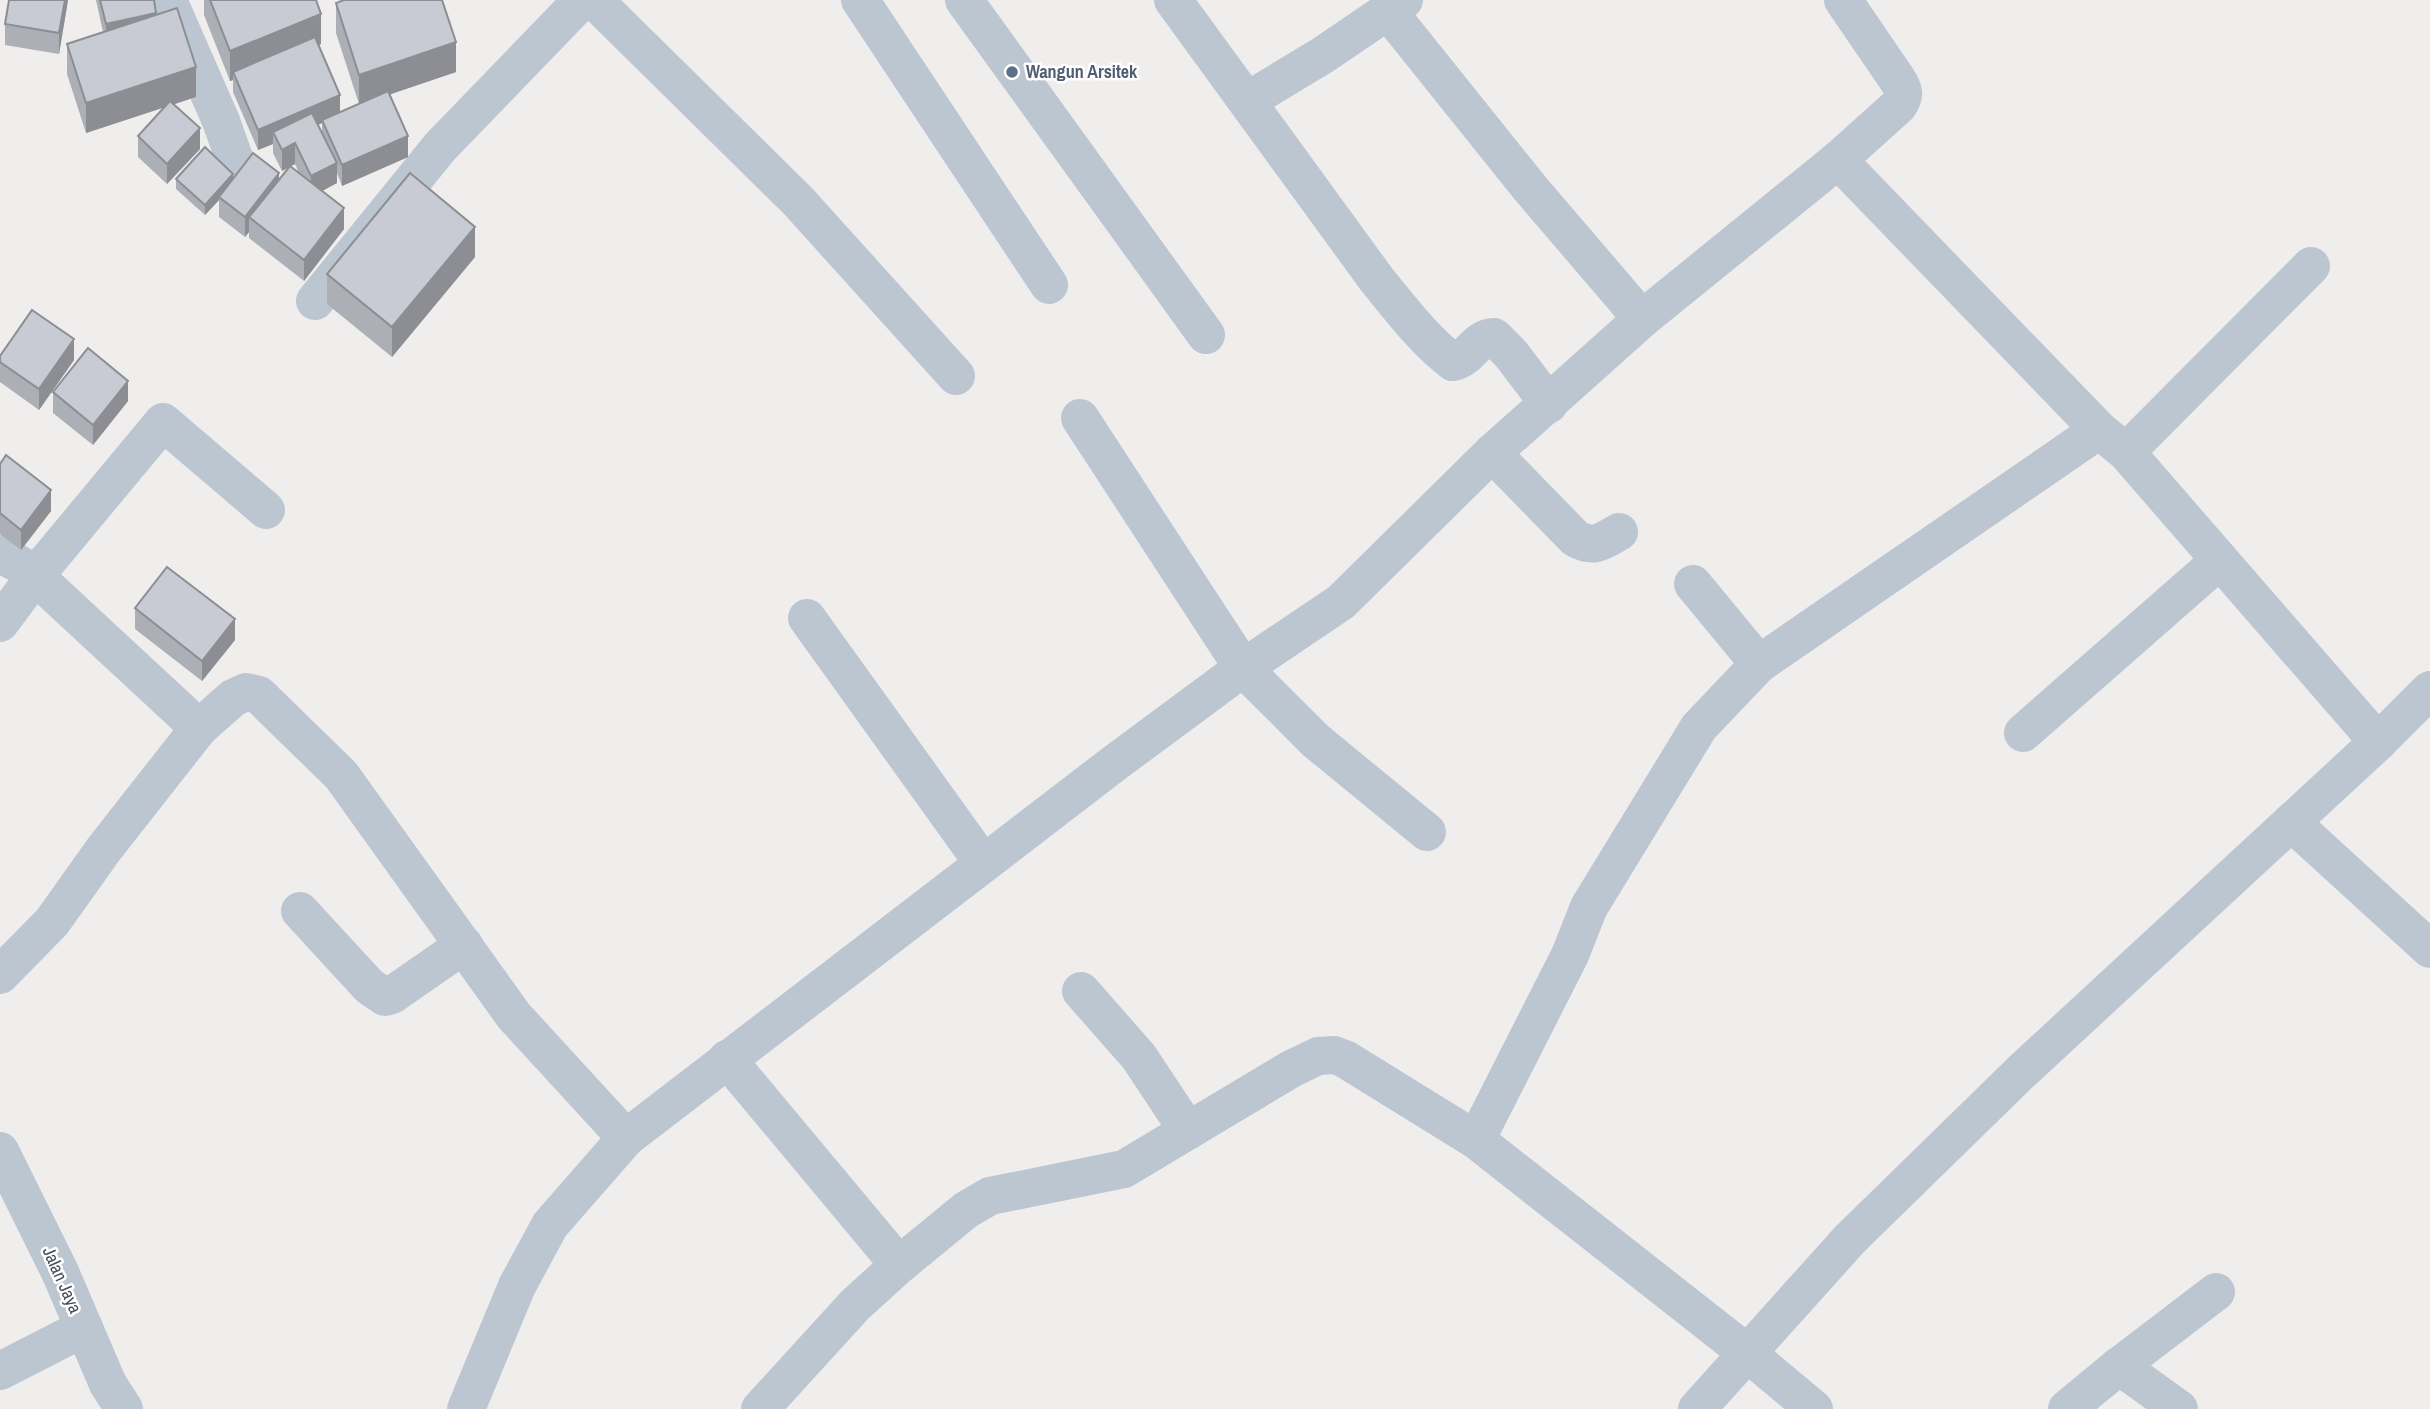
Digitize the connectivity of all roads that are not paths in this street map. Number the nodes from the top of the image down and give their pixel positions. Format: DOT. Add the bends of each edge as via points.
graph roads {
  1 [pos="168,0"];
  2 [pos="582,0"];
  3 [pos="594,0"];
  4 [pos="860,0"];
  5 [pos="964,0"];
  6 [pos="1173,0"];
  7 [pos="1843,0"];
  8 [pos="1396,5"];
  9 [pos="1247,102"];
  10 [pos="1838,159"];
  11 [pos="238,169"];
  12 [pos="2311,266"];
  13 [pos="1049,285"];
  14 [pos="315,301"];
  15 [pos="1642,319"];
  16 [pos="1206,335"];
  17 [pos="957,376"];
  18 [pos="1549,404"];
  19 [pos="1080,418"];
  20 [pos="2113,441"];
  21 [pos="1492,453"];
  22 [pos="266,510"];
  23 [pos="1619,532"];
  24 [pos="0,554"];
  25 [pos="2219,561"];
  26 [pos="35,576"];
  27 [pos="1693,584"];
  28 [pos="807,618"];
  29 [pos="0,624"];
  30 [pos="1759,664"];
  31 [pos="1243,668"];
  32 [pos="2430,690"];
  33 [pos="199,728"];
  34 [pos="2023,733"];
  35 [pos="2378,742"];
  36 [pos="2291,822"];
  37 [pos="1427,832"];
  38 [pos="984,863"];
  39 [pos="300,911"];
  40 [pos="464,946"];
  41 [pos="2430,949"];
  42 [pos="0,975"];
  43 [pos="1082,991"];
  44 [pos="727,1059"];
  45 [pos="1188,1131"];
  46 [pos="626,1138"];
  47 [pos="1476,1140"];
  48 [pos="5,1174"];
  49 [pos="899,1265"];
  50 [pos="2216,1292"];
  51 [pos="84,1328"];
  52 [pos="1747,1353"];
  53 [pos="2119,1366"];
  54 [pos="0,1371"];
  55 [pos="477,1405"];
  56 [pos="124,1409"];
  57 [pos="760,1409"];
  58 [pos="1697,1409"];
  59 [pos="1814,1409"];
  60 [pos="2067,1409"];
  61 [pos="2179,1409"];
  1 -- 11 [label="street"];
  2 -- 14 [label="street" via="440,147"];
  3 -- 17 [label="street" via="798,201"];
  4 -- 13 [label="street"];
  5 -- 16 [label="street"];
  6 -- 9 [label="street"];
  7 -- 10 [label="street" via="1904,90 1904,97"];
  8 -- 9 [label="street"];
  8 -- 15 [label="street" via="1530,188"];
  9 -- 18 [label="street" via="1377,280 1441,353 1453,362 1462,361 1483,340 1494,337"];
  10 -- 15 [label="street"];
  10 -- 20 [label="street"];
  12 -- 20 [label="street"];
  15 -- 18 [label="street"];
  18 -- 21 [label="street"];
  19 -- 31 [label="street"];
  20 -- 25 [label="street"];
  20 -- 30 [label="street"];
  21 -- 23 [label="street" via="1575,538 1587,544 1600,543"];
  21 -- 31 [label="street" via="1341,602"];
  22 -- 26 [label="street" via="163,422"];
  24 -- 26 [label="street"];
  25 -- 34 [label="street"];
  25 -- 35 [label="street"];
  26 -- 29 [label="street"];
  26 -- 33 [label="street"];
  27 -- 30 [label="street"];
  28 -- 38 [label="street"];
  30 -- 47 [label="street" via="1699,727 1589,907 1570,955"];
  31 -- 37 [label="street" via="1316,741"];
  31 -- 38 [label="street"];
  32 -- 35 [label="street"];
  33 -- 40 [label="street" via="233,698 246,692 259,695 341,775"];
  33 -- 42 [label="street" via="52,922"];
  35 -- 36 [label="street"];
  36 -- 41 [label="street"];
  36 -- 52 [label="street" via="2021,1072 1850,1239"];
  38 -- 44 [label="street"];
  39 -- 40 [label="street" via="384,997"];
  40 -- 46 [label="street" via="514,1016"];
  43 -- 45 [label="street" via="1139,1057"];
  44 -- 46 [label="street"];
  44 -- 49 [label="street"];
  45 -- 47 [label="street" via="1306,1061 1334,1055"];
  45 -- 49 [label="street" via="1124,1169 990,1196"];
  46 -- 55 [label="street" via="550,1225 517,1286"];
  47 -- 52 [label="street"];
  48 -- 51 [label="street, Jalan Jaya" via="60,1272"];
  49 -- 57 [label="street" via="822,1338"];
  50 -- 53 [label="street"];
  51 -- 54 [label="street"];
  51 -- 56 [label="street, Jalan Jaya"];
  52 -- 58 [label="street"];
  52 -- 59 [label="street"];
  53 -- 60 [label="street"];
  53 -- 61 [label="street"];
}
